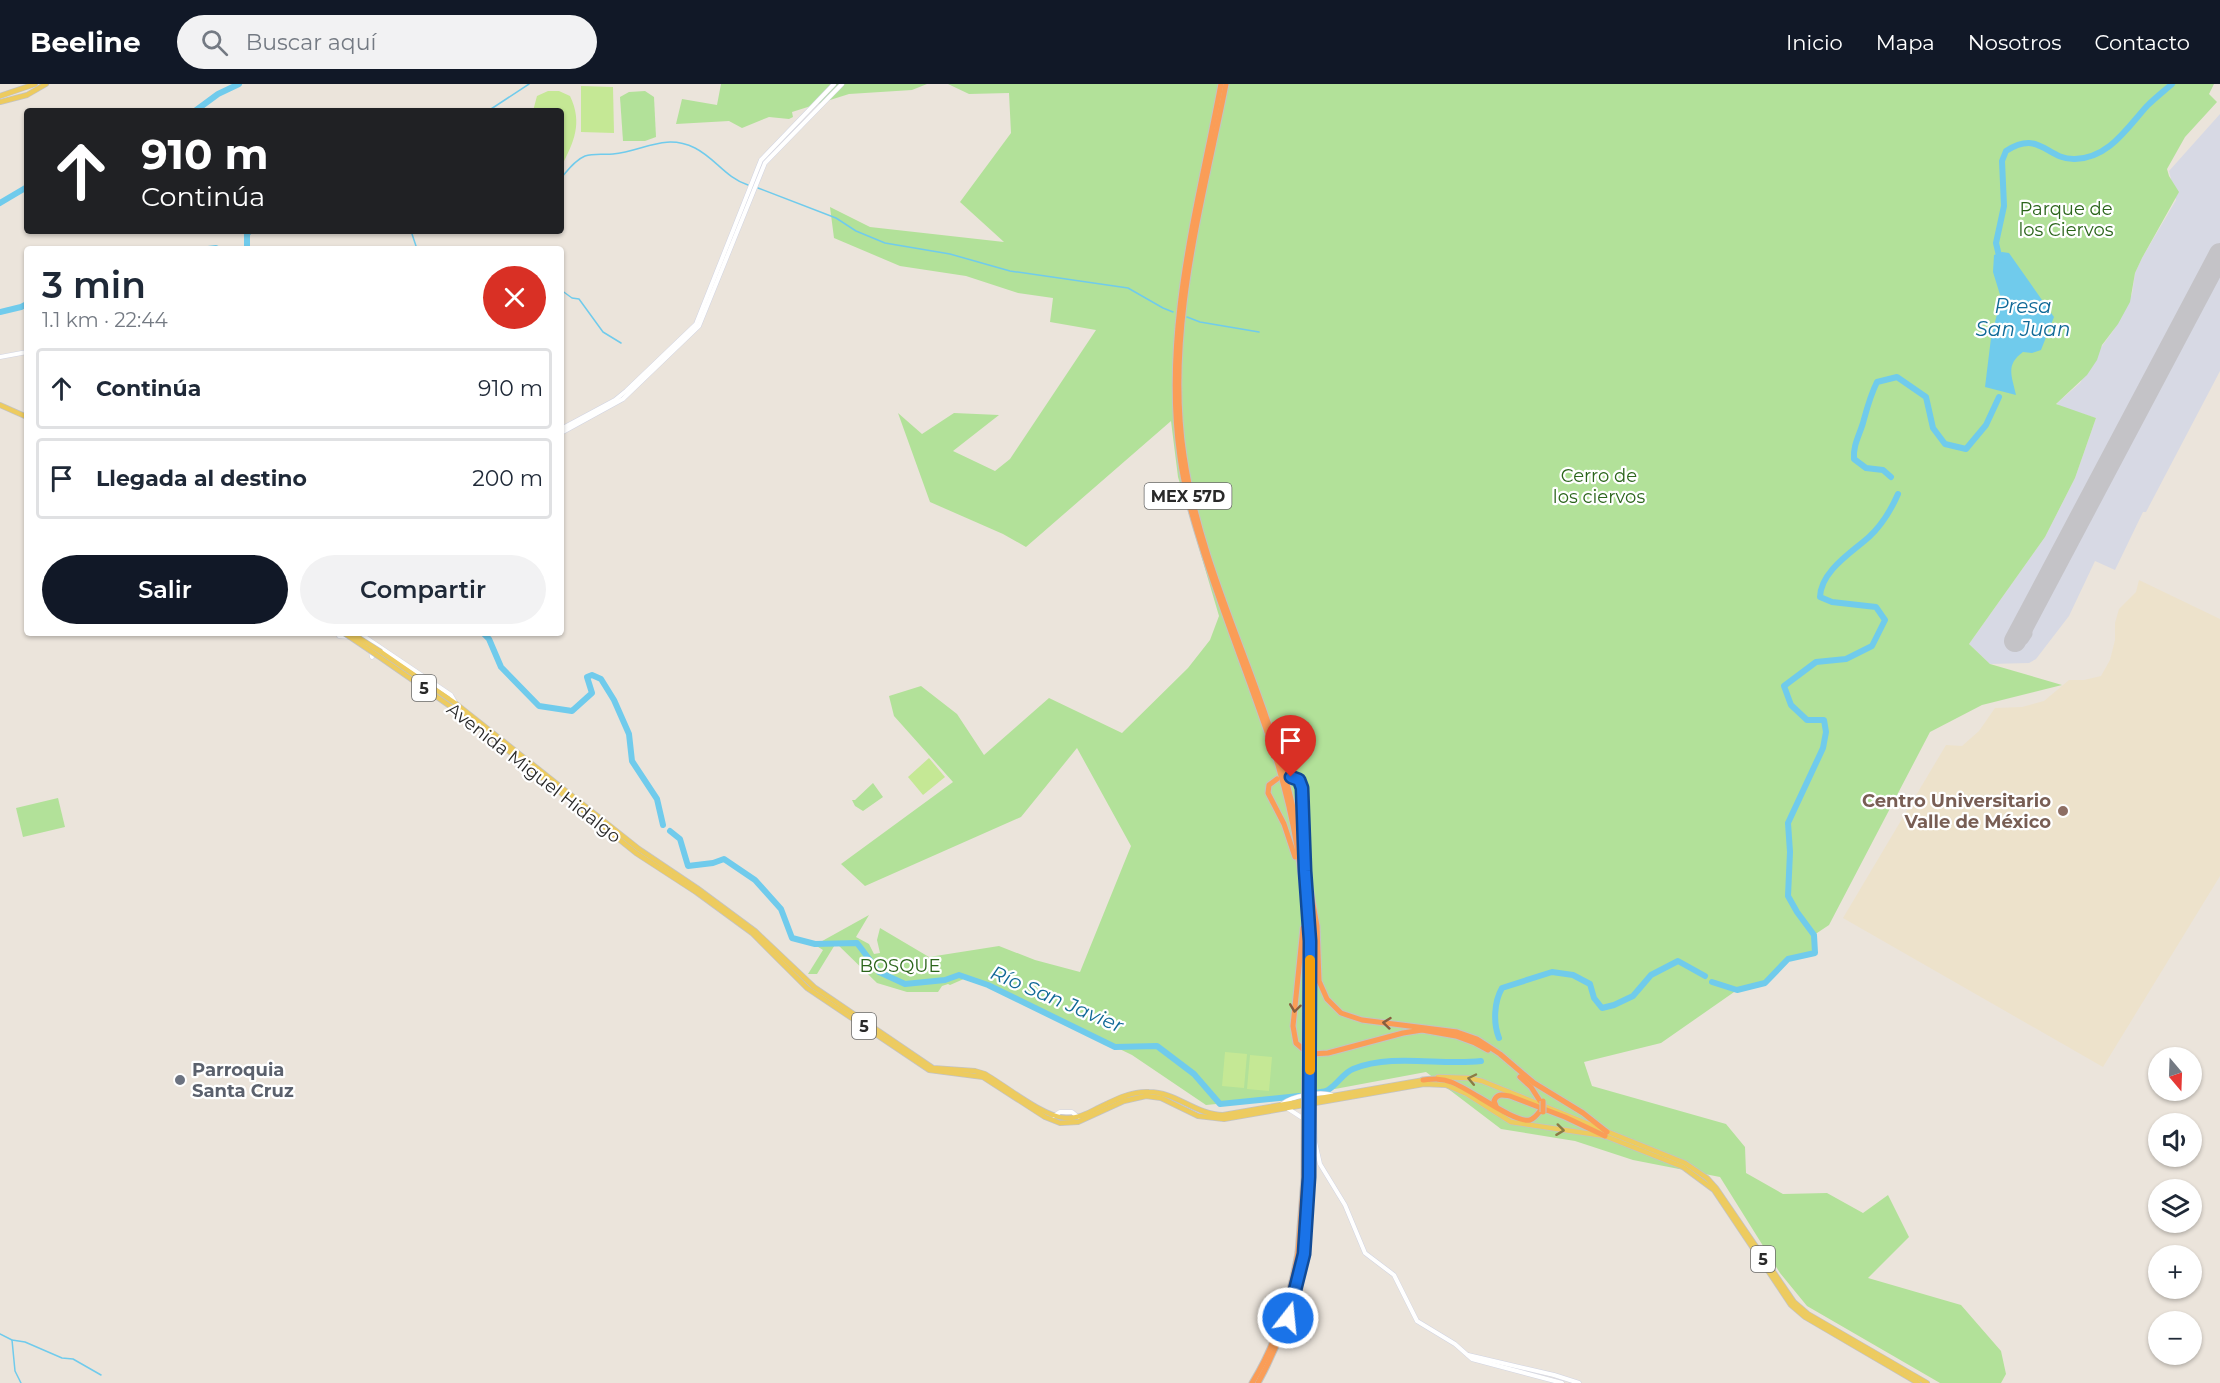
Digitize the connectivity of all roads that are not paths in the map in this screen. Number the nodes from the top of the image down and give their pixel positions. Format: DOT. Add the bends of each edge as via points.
graph roads {
  1 [pos="35,84"];
  2 [pos="46,84"];
  3 [pos="834,84"];
  4 [pos="842,84"];
  5 [pos="1223,84"];
  6 [pos="0,96"];
  7 [pos="0,102"];
  8 [pos="24,353"];
  9 [pos="0,357"];
  10 [pos="0,405"];
  11 [pos="24,416"];
  12 [pos="564,429"];
  13 [pos="564,429"];
  14 [pos="343,636"];
  15 [pos="356,636"];
  16 [pos="358,636"];
  17 [pos="363,636"];
  18 [pos="369,636"];
  19 [pos="372,641"];
  20 [pos="360,649"];
  21 [pos="380,652"];
  22 [pos="372,657"];
  23 [pos="1291,777"];
  24 [pos="1277,779"];
  25 [pos="1302,872"];
  26 [pos="1306,883"];
  27 [pos="697,890"];
  28 [pos="1304,908"];
  29 [pos="1308,1023"];
  30 [pos="1424,1080"];
  31 [pos="1534,1083"];
  32 [pos="1332,1096"];
  33 [pos="1314,1101"];
  34 [pos="1541,1101"];
  35 [pos="1281,1105"];
  36 [pos="1497,1107"];
  37 [pos="1287,1108"];
  38 [pos="1542,1112"];
  39 [pos="1524,1125"];
  40 [pos="1606,1134"];
  41 [pos="1314,1135"];
  42 [pos="1301,1253"];
  43 [pos="1467,1355"];
  44 [pos="1252,1383"];
  45 [pos="1258,1383"];
  46 [pos="1562,1383"];
  47 [pos="1579,1383"];
  48 [pos="1918,1383"];
  49 [pos="1927,1383"];
  1 -- 6 [label="main road"];
  2 -- 7 [label="main road" via="27,95"];
  3 -- 12 [label="main road" via="762,160 696,324 621,395"];
  4 -- 13 [label="main road" via="765,162 699,326 623,399"];
  5 -- 25 [label="highway, MEX 57D" via="1184,299 1179,374 1182,439 1192,495 1209,553 1283,767 1296,818"];
  5 -- 25 [label="highway, MEX 57D" via="1178,314 1175,373 1180,459 1204,555 1278,768"];
  8 -- 9 [label="main road"];
  10 -- 11 [label="main road"];
  14 -- 21 [label="main road, Avenida Miguel Hidalgo / 5, bridge"];
  15 -- 21 [label="main road, Avenida Miguel Hidalgo / 5, bridge"];
  16 -- 20 [label="main road"];
  17 -- 19 [label="main road"];
  18 -- 19 [label="main road"];
  19 -- 21 [label="main road"];
  21 -- 22 [label="main road" via="372,648"];
  21 -- 27 [label="main road, Avenida Miguel Hidalgo / 5" via="455,703 639,849"];
  21 -- 27 [label="main road, Avenida Miguel Hidalgo / 5" via="636,853"];
  23 -- 25 [label="highway" via="1299,780 1302,788"];
  24 -- 25 [label="highway" via="1269,785 1268,793"];
  25 -- 26 [label="highway, MEX 57D"];
  25 -- 28 [label="highway, MEX 57D"];
  26 -- 29 [label="highway, MEX 57D" via="1310,941"];
  31 -- 26 [label="highway, one-way" via="1477,1039 1436,1028 1362,1020 1334,1007 1319,981 1315,909"];
  27 -- 35 [label="main road, 5" via="765,939 810,984 920,1060 938,1069 985,1074 1054,1116 1078,1117 1139,1092 1163,1094 1215,1115"];
  27 -- 37 [label="main road, 5" via="752,933 807,988 928,1070 983,1077 1052,1121 1074,1123 1124,1101 1146,1096 1215,1119"];
  28 -- 29 [label="highway, MEX 57D"];
  28 -- 34 [label="highway, one-way" via="1293,1026 1293,1035 1303,1049 1311,1054 1328,1053 1415,1031 1445,1034 1488,1050 1531,1087"];
  29 -- 42 [label="highway, MEX 57D, bridge"];
  30 -- 32 [label="main road, 5"];
  30 -- 36 [label="highway" via="1448,1080"];
  40 -- 30 [label="main road, 5, one-way" via="1482,1081 1455,1077"];
  31 -- 34 [label="highway"];
  31 -- 40 [label="highway" via="1583,1113"];
  32 -- 33 [label="main road, 5"];
  32 -- 35 [label="main road" via="1291,1099"];
  33 -- 35 [label="main road, 5"];
  33 -- 37 [label="main road, 5"];
  33 -- 39 [label="main road, 5" via="1439,1084 1467,1094 1511,1122"];
  33 -- 41 [label="main road"];
  34 -- 38 [label="highway, bridge"];
  36 -- 38 [label="highway" via="1524,1120"];
  36 -- 40 [label="highway" via="1497,1096 1510,1096"];
  37 -- 41 [label="main road" via="1304,1118"];
  38 -- 39 [label="highway"];
  39 -- 40 [label="main road, 5, one-way"];
  40 -- 48 [label="main road, 5" via="1683,1167 1710,1185 1791,1305"];
  40 -- 49 [label="main road, 5" via="1685,1163 1707,1178 1794,1302"];
  41 -- 43 [label="main road" via="1320,1164 1345,1205 1365,1253 1394,1275 1417,1321"];
  42 -- 44 [label="highway, MEX 57D" via="1279,1330"];
  42 -- 45 [label="highway, MEX 57D" via="1293,1305"];
  43 -- 46 [label="main road"];
  43 -- 47 [label="main road"];
}
